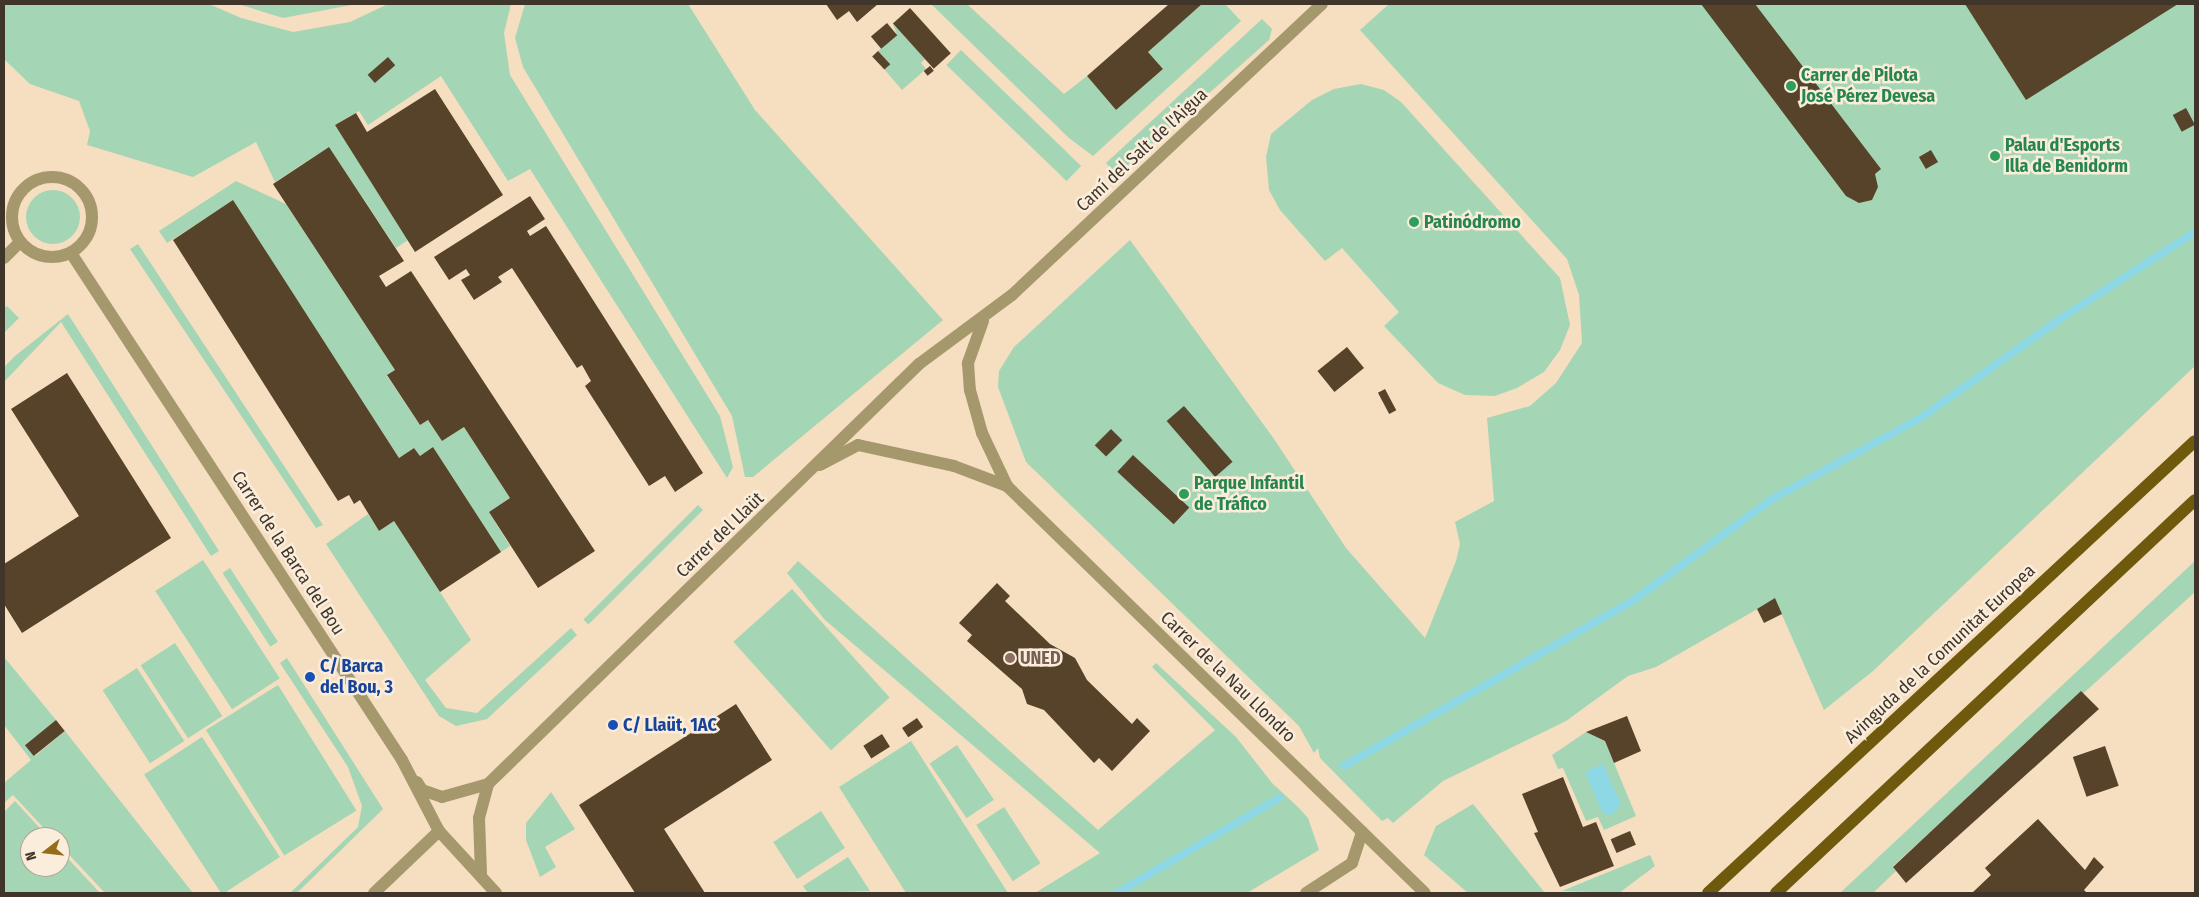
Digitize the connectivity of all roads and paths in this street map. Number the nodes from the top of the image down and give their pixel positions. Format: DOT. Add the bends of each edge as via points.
graph roads {
  1 [pos="1322,4"];
  2 [pos="20,242"];
  3 [pos="71,253"];
  4 [pos="4,258"];
  5 [pos="983,321"];
  6 [pos="2195,441"];
  7 [pos="820,466"];
  8 [pos="1007,486"];
  9 [pos="2195,500"];
  10 [pos="402,760"];
  11 [pos="488,784"];
  12 [pos="439,831"];
  13 [pos="1362,832"];
  14 [pos="481,874"];
  15 [pos="374,893"];
  16 [pos="496,893"];
  17 [pos="1306,893"];
  18 [pos="1426,893"];
  19 [pos="1708,893"];
  20 [pos="1776,893"];
  1 -- 5 [label="street, Camí del Salt de l'Aigua"];
  2 -- 3 [label="street" via="38,255"];
  2 -- 3 [label="street" via="12,219 20,194 40,178 67,179 87,196 92,215 89,234"];
  2 -- 4 [label="street"];
  3 -- 10 [label="street, Carrer de la Barca del Bou"];
  5 -- 7 [label="street, Carrer del Llaüt" via="919,364 832,447"];
  5 -- 8 [label="street, Carrer de la Nau Llondro" via="968,362 970,390 982,433"];
  6 -- 19 [label="main road, Avinguda de la Comunitat Europea"];
  7 -- 8 [label="street, Carrer de la Nau Llondro" via="858,445 954,466"];
  7 -- 11 [label="street, Carrer del Llaüt"];
  8 -- 13 [label="street, Carrer de la Nau Llondro"];
  9 -- 20 [label="main road"];
  10 -- 11 [label="street, Carrer del Llaüt" via="422,790 442,796"];
  10 -- 12 [label="street, Carrer de la Barca del Bou"];
  11 -- 14 [label="street" via="479,818"];
  12 -- 14 [label="street, Carrer de la Barca del Bou"];
  12 -- 15 [label="street"];
  13 -- 17 [label="street" via="1352,863"];
  13 -- 18 [label="street, Carrer de la Nau Llondro"];
  14 -- 16 [label="street, Carrer de la Barca del Bou"];
}
